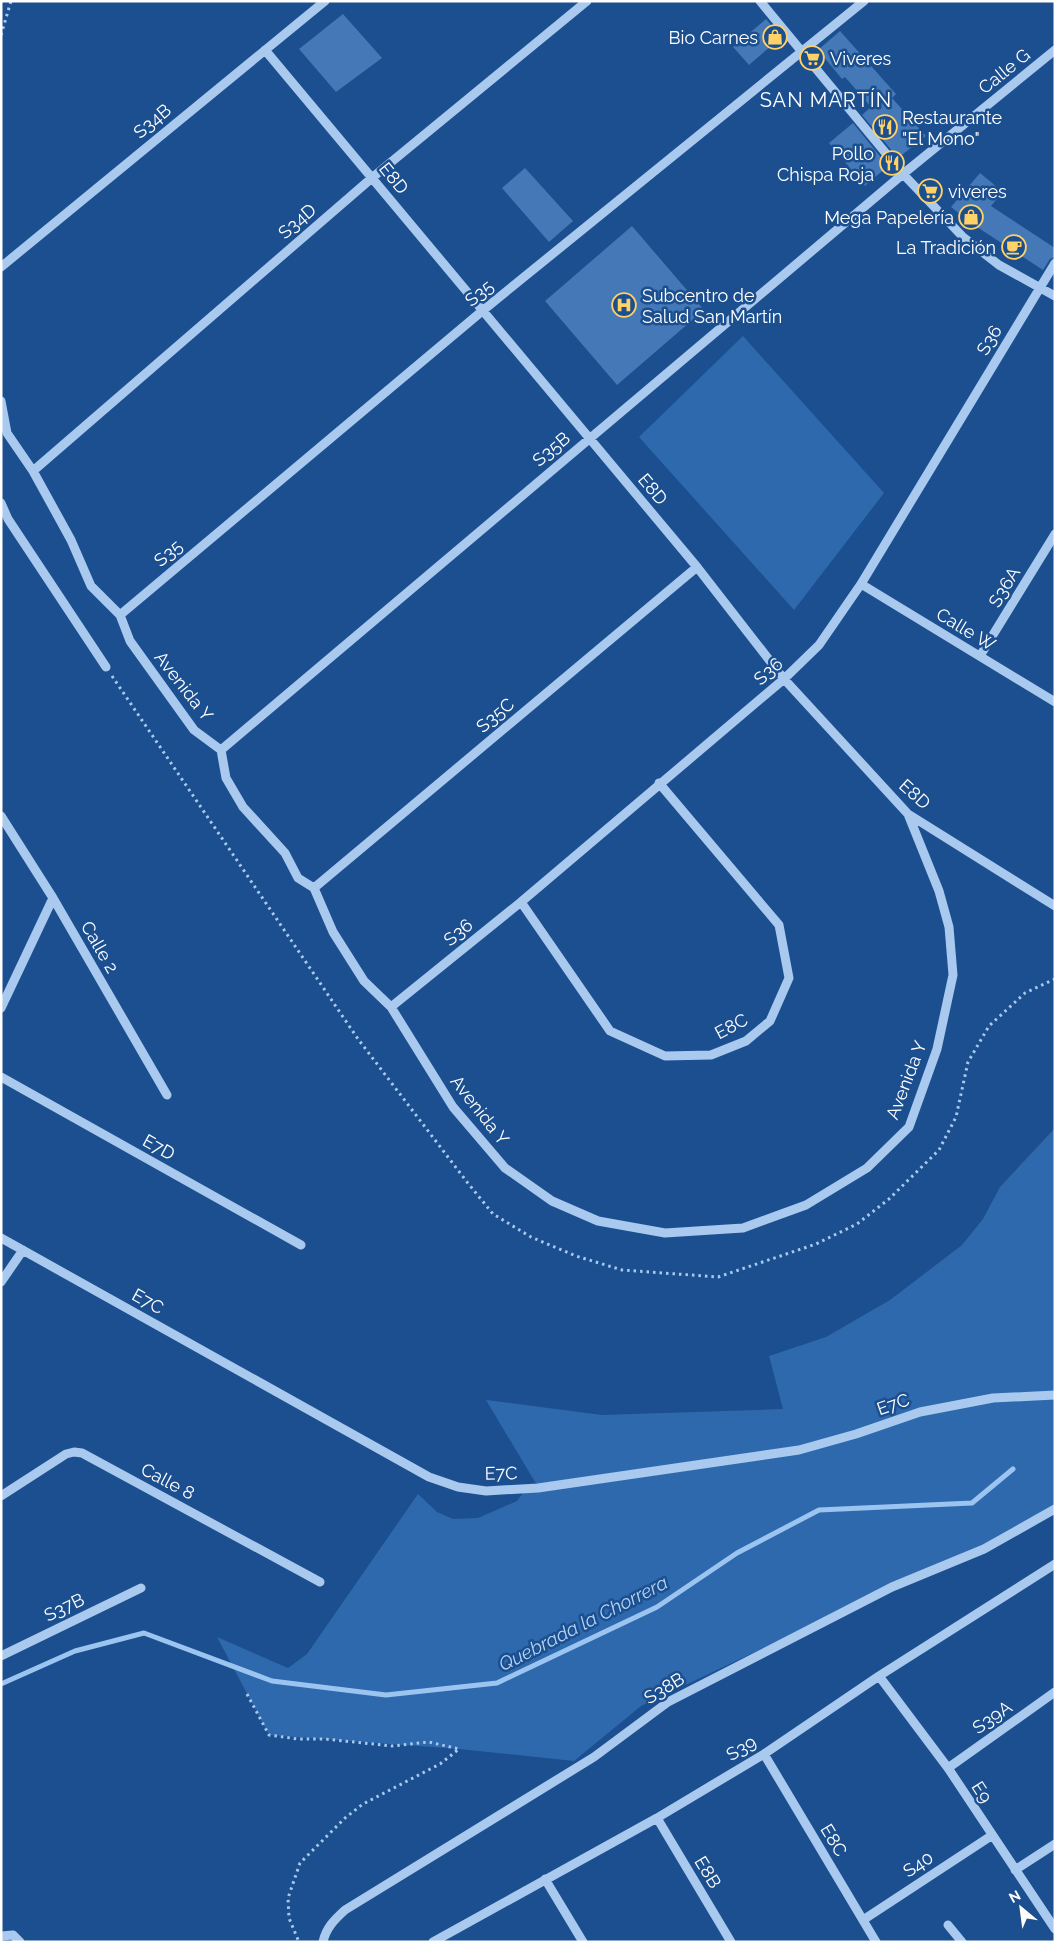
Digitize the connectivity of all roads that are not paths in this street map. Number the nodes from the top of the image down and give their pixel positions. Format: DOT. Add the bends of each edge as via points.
graph roads {
  1 [pos="324,1"];
  2 [pos="587,1"];
  3 [pos="760,1"];
  4 [pos="864,1"];
  5 [pos="264,50"];
  6 [pos="801,50"];
  7 [pos="1055,50"];
  8 [pos="903,174"];
  9 [pos="373,178"];
  10 [pos="1055,262"];
  11 [pos="1,267"];
  12 [pos="1039,288"];
  13 [pos="1055,296"];
  14 [pos="481,312"];
  15 [pos="1,401"];
  16 [pos="588,438"];
  17 [pos="32,470"];
  18 [pos="1,503"];
  19 [pos="1055,534"];
  20 [pos="697,567"];
  21 [pos="861,584"];
  22 [pos="120,615"];
  23 [pos="980,656"];
  24 [pos="106,667"];
  25 [pos="784,679"];
  26 [pos="1055,702"];
  27 [pos="221,750"];
  28 [pos="659,783"];
  29 [pos="908,814"];
  30 [pos="1,816"];
  31 [pos="314,888"];
  32 [pos="53,898"];
  33 [pos="521,902"];
  34 [pos="1055,906"];
  35 [pos="391,1007"];
  36 [pos="1,1008"];
  37 [pos="1,1077"];
  38 [pos="167,1096"];
  39 [pos="1,1238"];
  40 [pos="301,1245"];
  41 [pos="23,1250"];
  42 [pos="1,1282"];
  43 [pos="1055,1395"];
  44 [pos="1,1496"];
  45 [pos="1055,1509"];
  46 [pos="1055,1564"];
  47 [pos="320,1582"];
  48 [pos="141,1588"];
  49 [pos="1,1656"];
  50 [pos="879,1676"];
  51 [pos="1055,1692"];
  52 [pos="764,1754"];
  53 [pos="948,1768"];
  54 [pos="657,1818"];
  55 [pos="991,1836"];
  56 [pos="1055,1844"];
  57 [pos="1015,1870"];
  58 [pos="545,1879"];
  59 [pos="863,1920"];
  60 [pos="948,1925"];
  61 [pos="1055,1929"];
  62 [pos="4,1936"];
  63 [pos="439,1940"];
  64 [pos="20,1942"];
  65 [pos="323,1942"];
  66 [pos="584,1942"];
  67 [pos="731,1942"];
  68 [pos="876,1942"];
  69 [pos="962,1942"];
  1 -- 5 [label="street, S34B"];
  2 -- 9 [label="street, S34D"];
  3 -- 6 [label="street"];
  4 -- 6 [label="street, S35"];
  5 -- 9 [label="street, E8D"];
  5 -- 11 [label="street, S34B"];
  6 -- 8 [label="street"];
  6 -- 14 [label="street, S35"];
  7 -- 8 [label="street, Calle G"];
  8 -- 12 [label="street" via="963,237"];
  8 -- 16 [label="street, S35B"];
  9 -- 14 [label="street, E8D"];
  9 -- 17 [label="street, S34D"];
  10 -- 12 [label="street, S36"];
  12 -- 13 [label="street"];
  12 -- 21 [label="street, S36"];
  14 -- 16 [label="street, E8D"];
  14 -- 22 [label="street, S35"];
  15 -- 17 [label="street, Avenida Y" via="7,433"];
  16 -- 20 [label="street, E8D"];
  16 -- 27 [label="street, S35B"];
  17 -- 22 [label="street, Avenida Y" via="71,540 91,586"];
  18 -- 24 [label="street" via="8,520"];
  19 -- 23 [label="street, S36A"];
  20 -- 25 [label="street, E8D"];
  20 -- 31 [label="street, S35C"];
  21 -- 23 [label="street, Calle W"];
  21 -- 25 [label="street, S36" via="819,645"];
  22 -- 27 [label="street, Avenida Y" via="130,641 194,730"];
  23 -- 26 [label="street, Calle W"];
  25 -- 28 [label="street, S36"];
  25 -- 29 [label="street, E8D"];
  27 -- 31 [label="street, Avenida Y" via="226,778 244,807 284,853 298,878"];
  28 -- 33 [label="street, S36"];
  28 -- 33 [label="street, E8C" via="779,925 789,978 770,1021 746,1041 710,1055 665,1056 610,1032"];
  29 -- 34 [label="street, E8D"];
  29 -- 35 [label="street, Avenida Y" via="949,927 953,974 937,1049 909,1126 867,1168 806,1205 743,1228 665,1233 598,1221 552,1200 505,1168 453,1108"];
  30 -- 32 [label="street, Calle 2"];
  31 -- 35 [label="street, Avenida Y" via="334,932 364,982"];
  32 -- 36 [label="street"];
  32 -- 38 [label="street, Calle 2"];
  33 -- 35 [label="street, S36"];
  37 -- 40 [label="street, E7D"];
  39 -- 41 [label="street, E7C"];
  41 -- 42 [label="street"];
  41 -- 43 [label="street, E7C" via="429,1477 458,1487 486,1491 538,1488 799,1450 920,1412 993,1398"];
  44 -- 47 [label="street, Calle 8" via="66,1454 82,1453"];
  45 -- 65 [label="street, S38B" via="984,1549 892,1587 668,1702 594,1757 345,1910 333,1921"];
  46 -- 50 [label="street, S39"];
  48 -- 49 [label="street, S37B"];
  50 -- 52 [label="street, S39"];
  50 -- 53 [label="street, E9"];
  51 -- 53 [label="street, S39A"];
  52 -- 54 [label="street, S39"];
  52 -- 59 [label="street, E8C"];
  53 -- 55 [label="street, E9"];
  54 -- 58 [label="street, S39"];
  54 -- 67 [label="street, E8B"];
  55 -- 57 [label="street, E9"];
  55 -- 59 [label="street, S40"];
  56 -- 57 [label="street"];
  57 -- 61 [label="street, E9"];
  58 -- 63 [label="street, S39"];
  58 -- 66 [label="street"];
  59 -- 68 [label="street, E8C"];
  60 -- 69 [label="street"];
  62 -- 64 [label="street" via="13,1935"];
}
